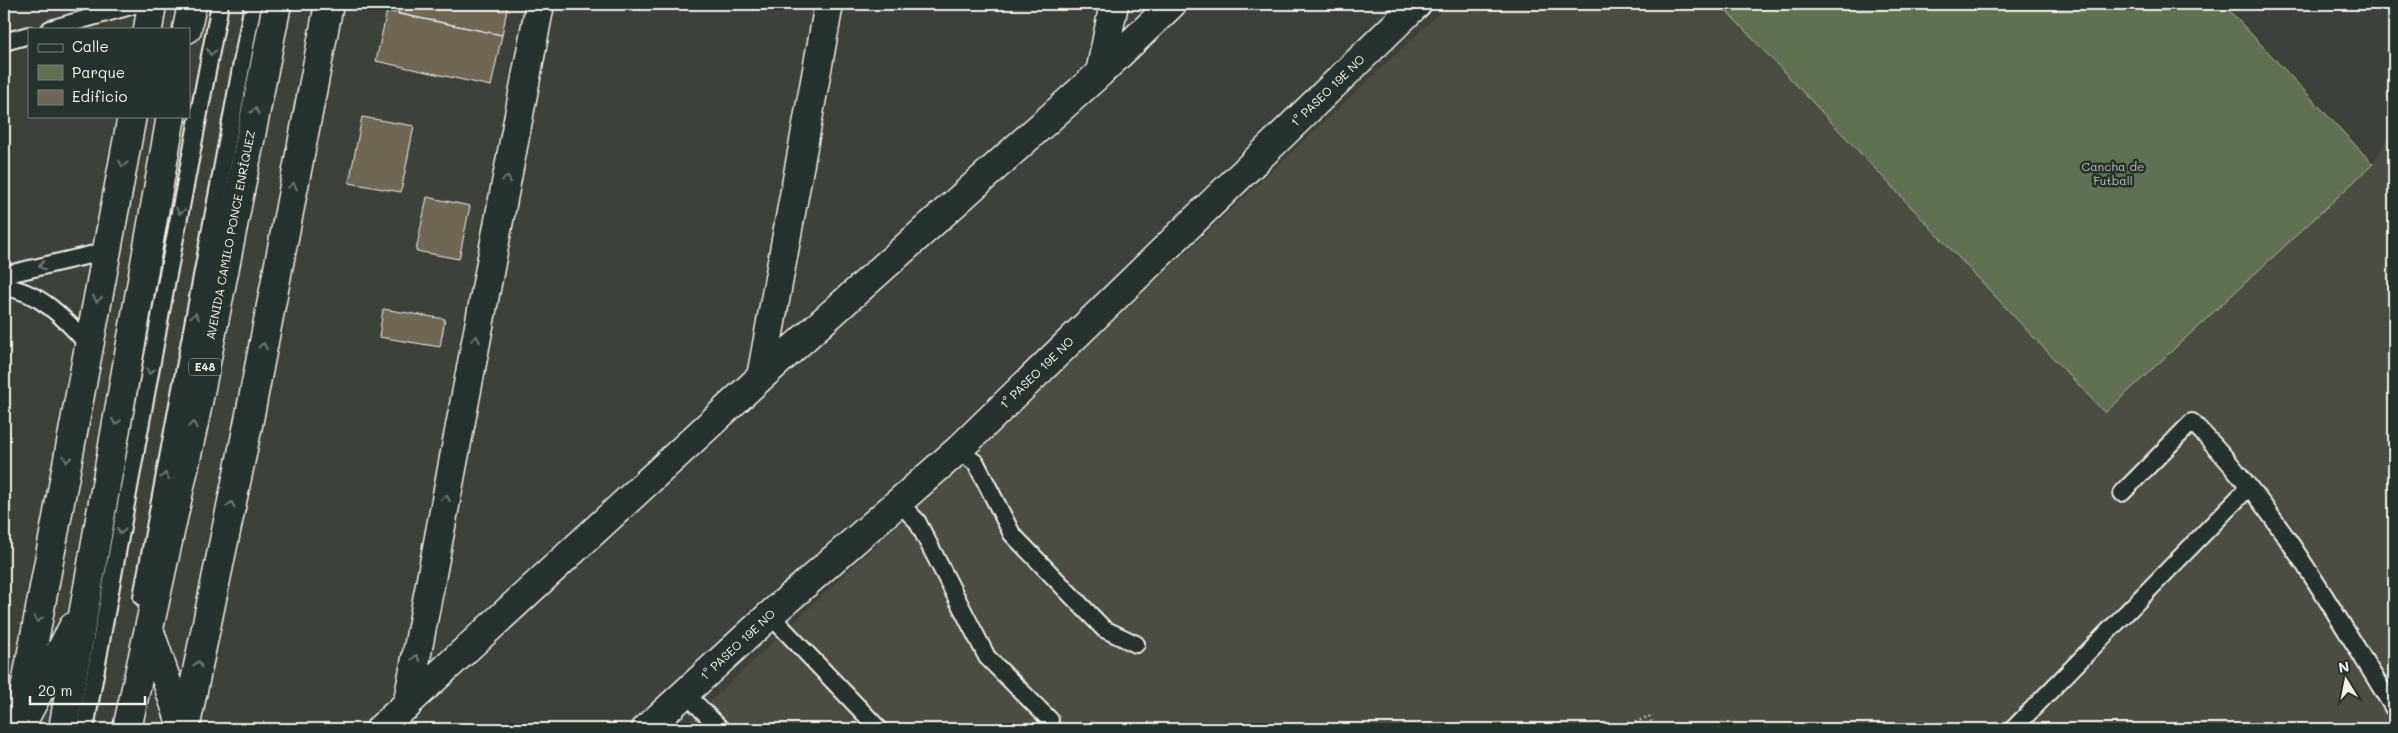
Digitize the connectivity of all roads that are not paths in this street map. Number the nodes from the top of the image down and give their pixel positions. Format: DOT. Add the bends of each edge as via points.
graph roads {
  1 [pos="138,4"];
  2 [pos="152,4"];
  3 [pos="192,4"];
  4 [pos="220,4"];
  5 [pos="253,4"];
  6 [pos="276,4"];
  7 [pos="329,4"];
  8 [pos="540,4"];
  9 [pos="829,4"];
  10 [pos="1114,4"];
  11 [pos="1172,4"];
  12 [pos="1417,4"];
  13 [pos="54,28"];
  14 [pos="148,28"];
  15 [pos="187,28"];
  16 [pos="28,35"];
  17 [pos="4,42"];
  18 [pos="1100,73"];
  19 [pos="132,118"];
  20 [pos="171,118"];
  21 [pos="107,252"];
  22 [pos="4,274"];
  23 [pos="4,287"];
  24 [pos="88,345"];
  25 [pos="760,377"];
  26 [pos="958,450"];
  27 [pos="2249,488"];
  28 [pos="2122,493"];
  29 [pos="898,502"];
  30 [pos="143,592"];
  31 [pos="85,604"];
  32 [pos="770,615"];
  33 [pos="149,628"];
  34 [pos="1136,644"];
  35 [pos="685,694"];
  36 [pos="407,706"];
  37 [pos="2394,709"];
  38 [pos="1050,720"];
  39 [pos="18,729"];
  40 [pos="63,729"];
  41 [pos="85,729"];
  42 [pos="114,729"];
  43 [pos="127,729"];
  44 [pos="184,729"];
  45 [pos="380,729"];
  46 [pos="646,729"];
  47 [pos="720,729"];
  48 [pos="879,729"];
  49 [pos="2013,729"];
  1 -- 13 [label="lane"];
  2 -- 14 [label="street"];
  3 -- 15 [label="street"];
  4 -- 41 [label="lane, one-way"];
  30 -- 5 [label="lane, AVENIDA CAMILO PONCE ENRÍQUEZ, one-way"];
  33 -- 6 [label="street, AVENIDA CAMILO PONCE ENRÍQUEZ / E48, one-way" via="195,418"];
  44 -- 7 [label="street, one-way" via="248,425"];
  36 -- 8 [label="street, one-way"];
  9 -- 25 [label="street"];
  10 -- 18 [label="street"];
  11 -- 18 [label="street"];
  12 -- 26 [label="street, 1° PASEO 19E NO"];
  16 -- 17 [label="lane"];
  18 -- 25 [label="street"];
  19 -- 21 [label="street, one-way"];
  20 -- 31 [label="street, one-way"];
  21 -- 22 [label="lane, one-way"];
  21 -- 24 [label="street, one-way"];
  23 -- 24 [label="lane" via="40,300 66,319"];
  24 -- 39 [label="street, one-way"];
  25 -- 36 [label="street"];
  26 -- 29 [label="street, 1° PASEO 19E NO"];
  26 -- 34 [label="lane" via="976,463 1012,534 1104,629"];
  27 -- 28 [label="lane" via="2192,422"];
  27 -- 37 [label="lane" via="2304,563"];
  27 -- 49 [label="lane"];
  29 -- 32 [label="street, 1° PASEO 19E NO"];
  29 -- 38 [label="lane" via="917,521 987,657"];
  30 -- 33 [label="lane"];
  30 -- 42 [label="lane, AVENIDA CAMILO PONCE ENRÍQUEZ"];
  31 -- 39 [label="street"];
  31 -- 40 [label="street"];
  32 -- 35 [label="street, 1° PASEO 19E NO"];
  32 -- 48 [label="lane"];
  33 -- 43 [label="street, AVENIDA CAMILO PONCE ENRÍQUEZ / E48"];
  33 -- 44 [label="street"];
  35 -- 46 [label="street, 1° PASEO 19E NO"];
  35 -- 47 [label="lane"];
  36 -- 45 [label="street"];
}
